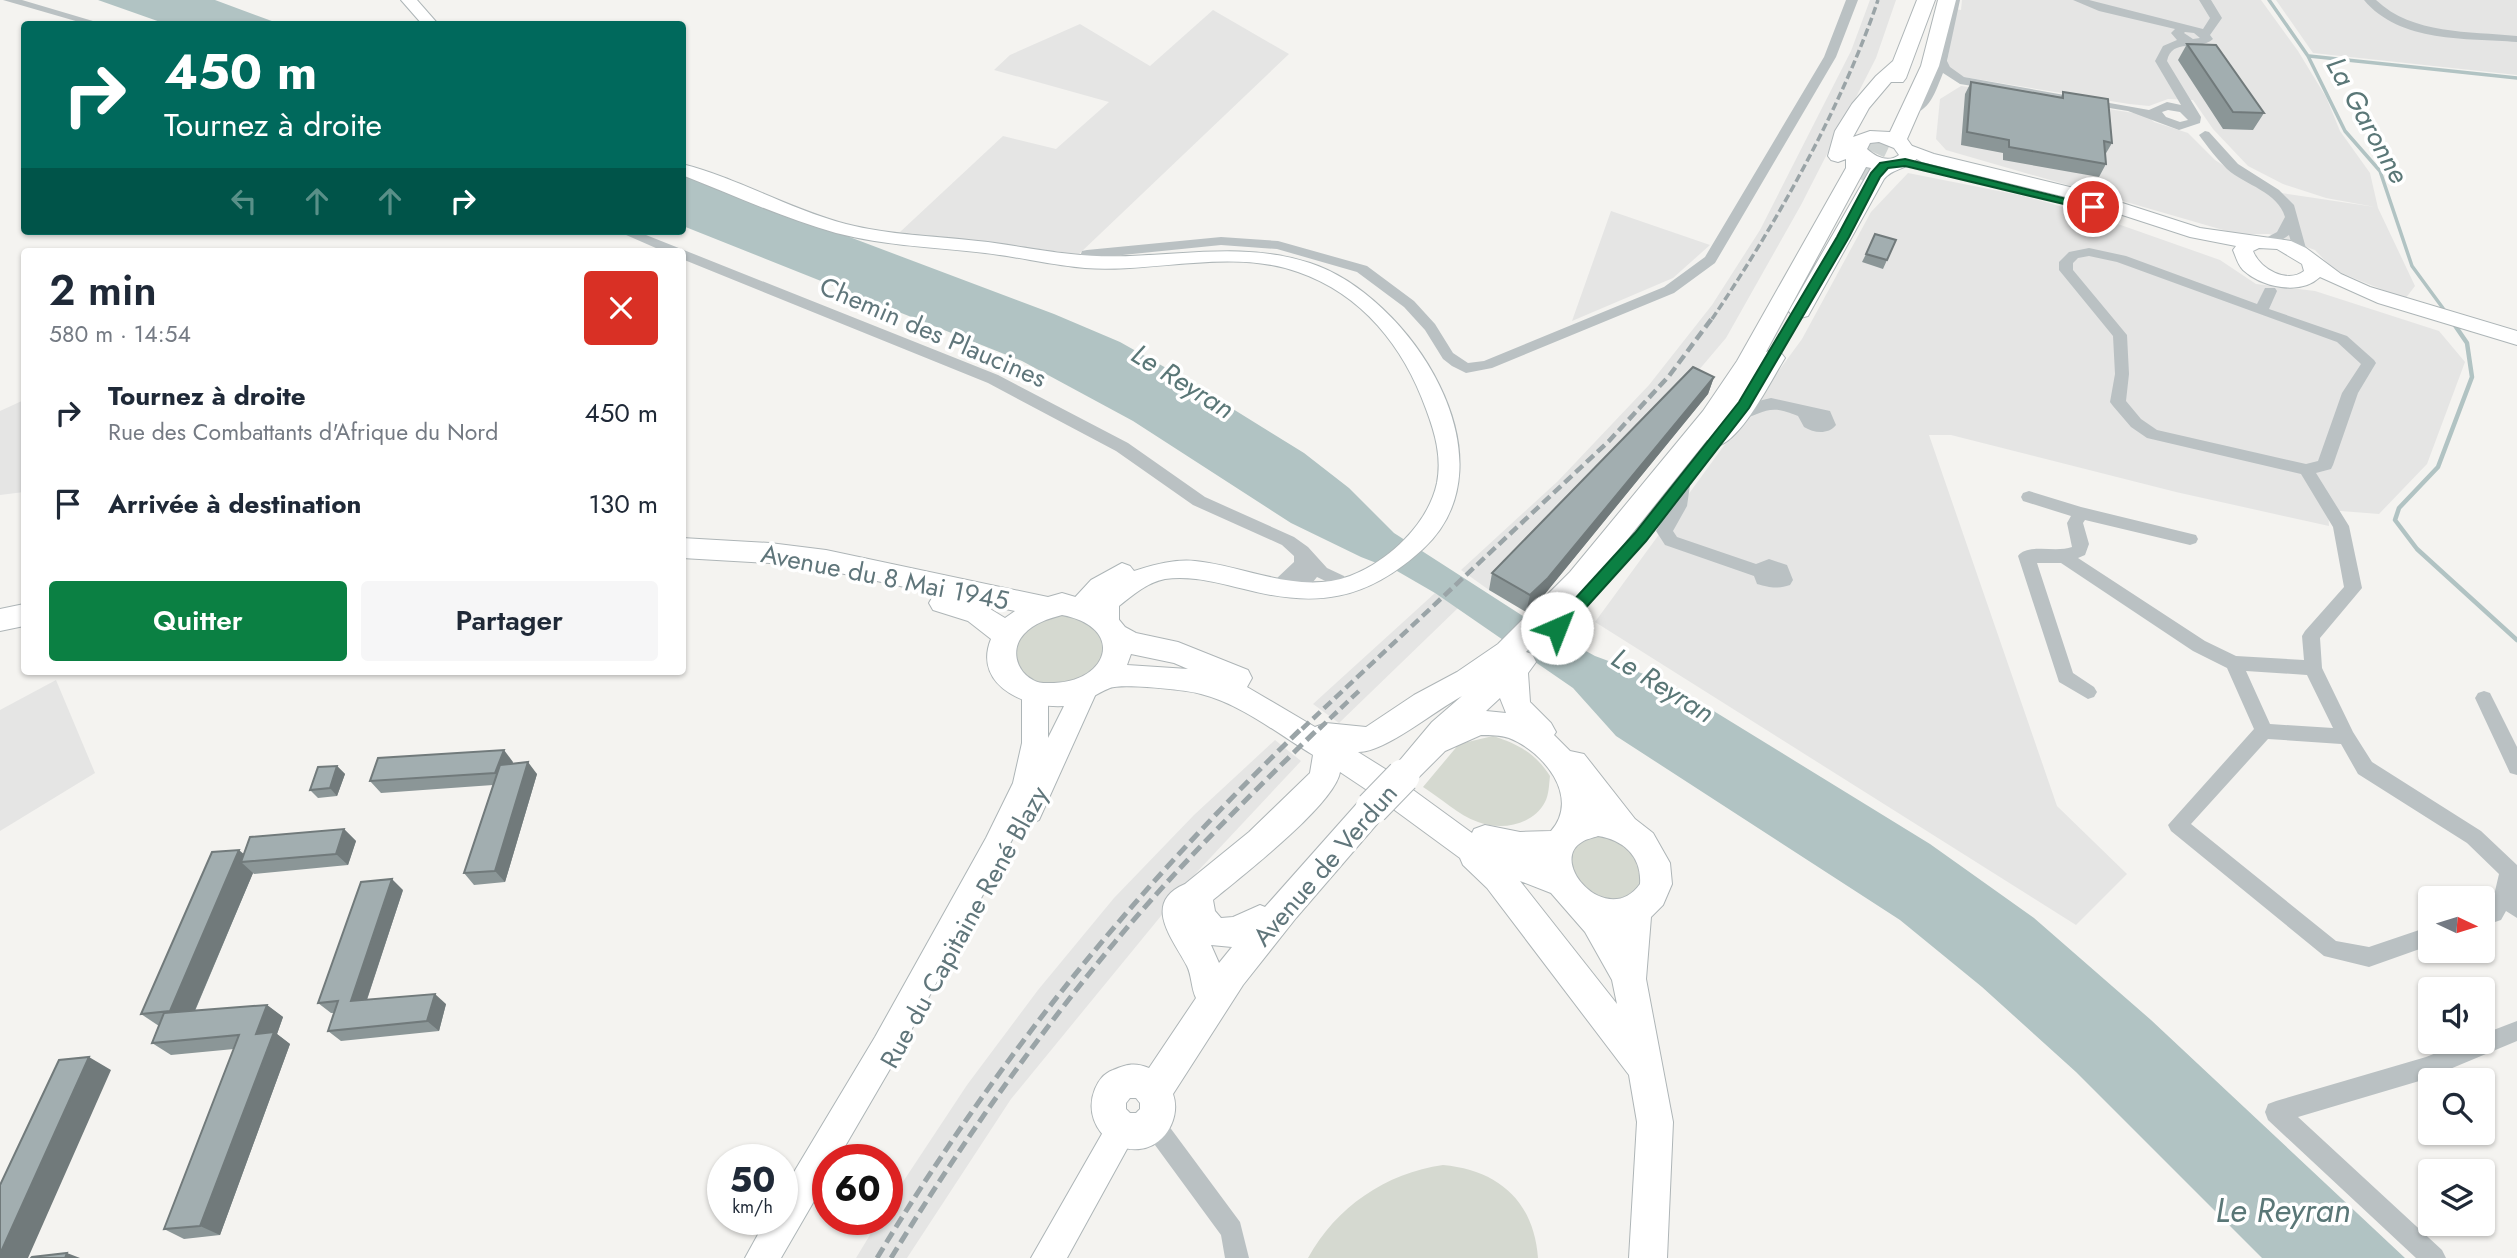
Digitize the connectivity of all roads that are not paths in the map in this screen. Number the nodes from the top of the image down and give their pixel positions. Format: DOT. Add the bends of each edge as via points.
graph roads {
  1 [pos="9,0"];
  2 [pos="409,0"];
  3 [pos="1852,0"];
  4 [pos="1926,0"];
  5 [pos="1942,0"];
  6 [pos="1947,0"];
  7 [pos="1954,0"];
  8 [pos="2079,0"];
  9 [pos="2205,0"];
  10 [pos="2370,0"];
  11 [pos="86,21"];
  12 [pos="427,21"];
  13 [pos="2183,35"];
  14 [pos="2517,39"];
  15 [pos="1941,61"];
  16 [pos="1903,63"];
  17 [pos="1960,80"];
  18 [pos="2177,89"];
  19 [pos="1927,99"];
  20 [pos="2160,110"];
  21 [pos="1910,111"];
  22 [pos="2194,117"];
  23 [pos="2179,126"];
  24 [pos="2205,135"];
  25 [pos="1886,148"];
  26 [pos="686,170"];
  27 [pos="1862,180"];
  28 [pos="2292,216"];
  29 [pos="634,235"];
  30 [pos="1818,238"];
  31 [pos="667,248"];
  32 [pos="2256,254"];
  33 [pos="686,256"];
  34 [pos="1085,262"];
  35 [pos="2301,270"];
  36 [pos="2270,291"];
  37 [pos="2262,311"];
  38 [pos="2468,328"];
  39 [pos="2517,338"];
  40 [pos="2517,343"];
  41 [pos="1807,414"];
  42 [pos="1731,420"];
  43 [pos="2306,470"];
  44 [pos="1682,485"];
  45 [pos="2029,497"];
  46 [pos="2081,513"];
  47 [pos="2190,539"];
  48 [pos="686,548"];
  49 [pos="1302,551"];
  50 [pos="2064,557"];
  51 [pos="686,558"];
  52 [pos="1377,572"];
  53 [pos="1759,572"];
  54 [pos="1297,579"];
  55 [pos="1079,606"];
  56 [pos="1045,607"];
  57 [pos="21,616"];
  58 [pos="0,620"];
  59 [pos="1554,624"];
  60 [pos="1111,628"];
  61 [pos="1005,636"];
  62 [pos="1514,661"];
  63 [pos="2234,663"];
  64 [pos="2313,668"];
  65 [pos="1095,683"];
  66 [pos="2088,692"];
  67 [pos="1035,693"];
  68 [pos="2484,698"];
  69 [pos="2264,731"];
  70 [pos="2346,737"];
  71 [pos="1429,750"];
  72 [pos="1327,754"];
  73 [pos="2517,767"];
  74 [pos="1379,785"];
  75 [pos="1624,829"];
  76 [pos="1566,837"];
  77 [pos="1465,846"];
  78 [pos="2514,871"];
  79 [pos="1560,882"];
  80 [pos="1196,894"];
  81 [pos="2511,901"];
  82 [pos="1583,905"];
  83 [pos="1636,908"];
  84 [pos="2496,912"];
  85 [pos="1260,920"];
  86 [pos="2418,940"];
  87 [pos="1629,979"];
  88 [pos="1208,987"];
  89 [pos="2517,1031"];
  90 [pos="1645,1068"];
  91 [pos="1143,1106"];
  92 [pos="842,1144"];
  93 [pos="812,1196"];
  94 [pos="762,1258"];
  95 [pos="776,1258"];
  96 [pos="1048,1258"];
  97 [pos="1237,1258"];
  98 [pos="1648,1258"];
  99 [pos="2434,1258"];
  1 -- 11 [label="street"];
  2 -- 12 [label="main road"];
  3 -- 34 [label="street" via="1830,57 1710,260 1669,290 1487,365 1466,368 1457,363 1409,304 1362,269 1278,245 1221,241 1087,254"];
  4 -- 16 [label="main road"];
  5 -- 25 [label="main road"];
  6 -- 21 [label="main road" via="1930,65"];
  7 -- 15 [label="street"];
  8 -- 13 [label="street" via="2160,22"];
  9 -- 13 [label="street" via="2216,18 2206,40"];
  10 -- 14 [label="street" via="2403,24"];
  13 -- 18 [label="street" via="2165,49 2161,61"];
  15 -- 17 [label="street" via="1951,76"];
  15 -- 19 [label="street"];
  16 -- 25 [label="main road"];
  16 -- 30 [label="main road" via="1889,72 1841,137 1837,187"];
  17 -- 19 [label="street" via="1938,86"];
  17 -- 20 [label="street"];
  18 -- 20 [label="street" via="2177,97"];
  18 -- 22 [label="street"];
  19 -- 21 [label="street"];
  20 -- 22 [label="street" via="2184,109"];
  20 -- 23 [label="street" via="2166,123"];
  21 -- 25 [label="main road"];
  22 -- 23 [label="street" via="2191,125"];
  22 -- 24 [label="street"];
  23 -- 24 [label="street"];
  24 -- 28 [label="street" via="2233,167 2282,200"];
  25 -- 30 [label="main road" via="1856,168"];
  25 -- 32 [label="main road"];
  25 -- 42 [label="main road" via="1875,176 1765,372"];
  26 -- 34 [label="main road" via="844,229"];
  27 -- 42 [label="main road"];
  28 -- 32 [label="street" via="2283,234"];
  28 -- 35 [label="street"];
  29 -- 31 [label="street"];
  30 -- 59 [label="main road" via="1748,363 1712,416"];
  32 -- 35 [label="main road"];
  32 -- 35 [label="main road" via="2272,278"];
  32 -- 36 [label="street"];
  33 -- 49 [label="street, Chemin des Plaucines" via="993,379 1122,447 1199,501"];
  34 -- 52 [label="main road" via="1256,257 1324,275 1356,293 1384,318 1421,373 1450,455 1444,498 1430,524 1418,540"];
  35 -- 36 [label="street"];
  35 -- 38 [label="main road"];
  36 -- 37 [label="street"];
  37 -- 43 [label="street" via="2342,340 2369,363 2350,393 2325,464"];
  37 -- 43 [label="street" via="2121,259 2089,252 2066,262 2070,277 2120,335 2118,402 2136,423 2152,434"];
  38 -- 39 [label="main road"];
  38 -- 40 [label="main road"];
  41 -- 42 [label="street" via="1762,403"];
  42 -- 44 [label="main road"];
  43 -- 64 [label="street" via="2341,526 2353,588 2311,636"];
  44 -- 53 [label="street" via="1679,506 1664,531 1671,541"];
  44 -- 59 [label="main road" via="1603,581"];
  45 -- 46 [label="street"];
  46 -- 47 [label="street"];
  46 -- 50 [label="street" via="2075,523 2079,551"];
  48 -- 56 [label="main road, Avenue du 8 Mai 1945" via="826,561"];
  49 -- 54 [label="street, Chemin des Plaucines"];
  49 -- 54 [label="street" via="1303,564 1294,574"];
  50 -- 63 [label="street" via="2199,646"];
  50 -- 66 [label="street" via="2026,556 2066,677"];
  51 -- 61 [label="main road, Avenue du 8 Mai 1945" via="819,572 978,613"];
  52 -- 54 [label="main road" via="1338,581"];
  52 -- 54 [label="main road" via="1354,585 1329,590"];
  54 -- 55 [label="main road" via="1203,561 1166,561 1120,573"];
  54 -- 60 [label="main road" via="1170,568 1142,577 1107,602"];
  55 -- 56 [label="main road"];
  55 -- 60 [label="main road" via="1095,611"];
  56 -- 61 [label="main road" via="1021,618"];
  57 -- 58 [label="main road"];
  59 -- 62 [label="main road"];
  60 -- 65 [label="main road" via="1116,656"];
  60 -- 72 [label="main road" via="1129,643 1178,653 1249,684"];
  61 -- 67 [label="main road" via="1001,656 1007,675"];
  62 -- 71 [label="main road, Avenue de Verdun" via="1442,731"];
  62 -- 72 [label="main road" via="1374,737"];
  62 -- 74 [label="main road, Avenue de Verdun" via="1404,754"];
  62 -- 75 [label="main road" via="1516,709 1577,768"];
  63 -- 64 [label="street"];
  63 -- 69 [label="street"];
  64 -- 70 [label="street"];
  65 -- 67 [label="main road" via="1060,696"];
  65 -- 72 [label="main road" via="1142,676 1200,682 1235,694"];
  65 -- 92 [label="main road, Rue du Capitaine René Blazy" via="1068,718 1048,774 1010,850"];
  67 -- 94 [label="main road, Rue du Capitaine René Blazy" via="1035,743 1027,783 886,1047"];
  68 -- 73 [label="street"];
  69 -- 70 [label="street"];
  69 -- 86 [label="street" via="2178,825 2331,949 2369,957"];
  70 -- 78 [label="street" via="2365,768 2474,837"];
  71 -- 74 [label="main road, Avenue de Verdun"];
  71 -- 76 [label="main road" via="1456,729 1471,725 1512,725 1528,733 1557,757 1574,784 1578,800"];
  72 -- 74 [label="main road"];
  72 -- 76 [label="main road" via="1353,756 1461,829 1502,845 1538,847"];
  72 -- 80 [label="main road" via="1259,842"];
  74 -- 77 [label="main road"];
  74 -- 85 [label="main road, Avenue de Verdun"];
  74 -- 91 [label="main road, Avenue de Verdun" via="1231,974"];
  75 -- 76 [label="main road" via="1598,823"];
  75 -- 83 [label="main road" via="1645,845 1656,866 1655,887"];
  76 -- 79 [label="main road" via="1554,863"];
  77 -- 79 [label="main road"];
  77 -- 90 [label="main road" via="1498,878"];
  78 -- 81 [label="street"];
  79 -- 82 [label="main road"];
  80 -- 85 [label="main road" via="1198,913 1211,930 1237,931"];
  80 -- 88 [label="main road" via="1178,909 1179,919 1184,935 1207,968"];
  81 -- 84 [label="street"];
  82 -- 83 [label="main road" via="1610,914"];
  82 -- 87 [label="main road"];
  83 -- 87 [label="main road" via="1630,933"];
  85 -- 88 [label="main road, Avenue de Verdun"];
  87 -- 90 [label="main road"];
  88 -- 91 [label="main road, Avenue de Verdun"];
  89 -- 99 [label="street" via="2426,1068 2276,1112"];
  90 -- 98 [label="main road" via="1655,1122"];
  91 -- 96 [label="main road, Avenue de Verdun"];
  91 -- 97 [label="street" via="1232,1230"];
  93 -- 95 [label="main road"];
}
